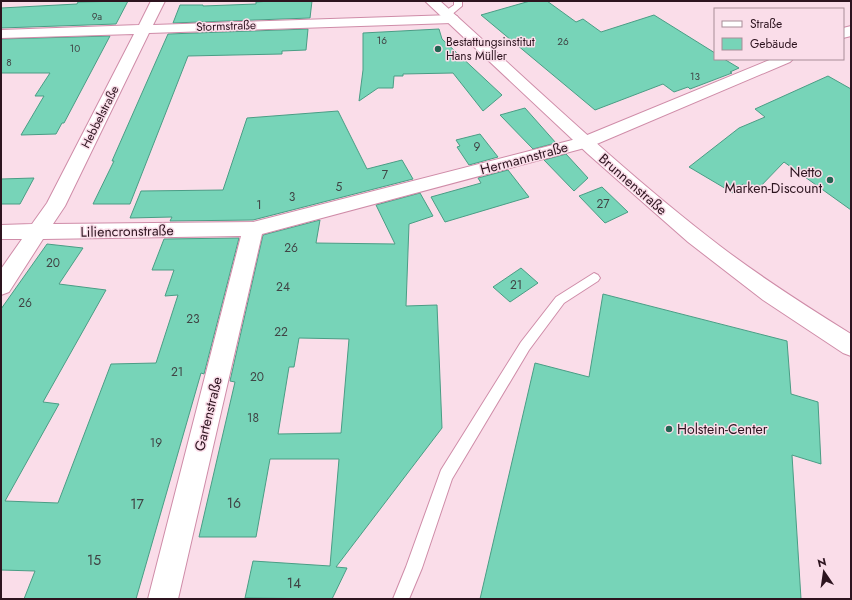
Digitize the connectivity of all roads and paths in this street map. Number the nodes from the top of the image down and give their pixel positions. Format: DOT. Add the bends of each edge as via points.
graph roads {
  1 [pos="158,1"];
  2 [pos="432,1"];
  3 [pos="458,1"];
  4 [pos="449,16"];
  5 [pos="145,28"];
  6 [pos="1,34"];
  7 [pos="783,60"];
  8 [pos="586,142"];
  9 [pos="253,229"];
  10 [pos="1,232"];
  11 [pos="38,232"];
  12 [pos="594,278"];
  13 [pos="1,286"];
  14 [pos="851,346"];
  15 [pos="163,599"];
  16 [pos="401,599"];
  1 -- 5 [label="street, Hebbelstraße"];
  2 -- 4 [label="street, Brunnenstraße"];
  3 -- 4 [label="lane" via="458,6"];
  4 -- 5 [label="street, Stormstraße"];
  4 -- 8 [label="street, Brunnenstraße"];
  5 -- 6 [label="street, Stormstraße"];
  5 -- 11 [label="street, Hebbelstraße" via="55,206"];
  7 -- 8 [label="street, Hermannstraße"];
  8 -- 9 [label="street, Hermannstraße"];
  8 -- 14 [label="street, Brunnenstraße" via="696,237 805,317"];
  9 -- 11 [label="street, Liliencronstraße"];
  9 -- 15 [label="street, Gartenstraße"];
  10 -- 11 [label="street, Liliencronstraße"];
  11 -- 13 [label="street, Hebbelstraße"];
  12 -- 16 [label="lane" via="560,300 525,346 446,475"];
}
